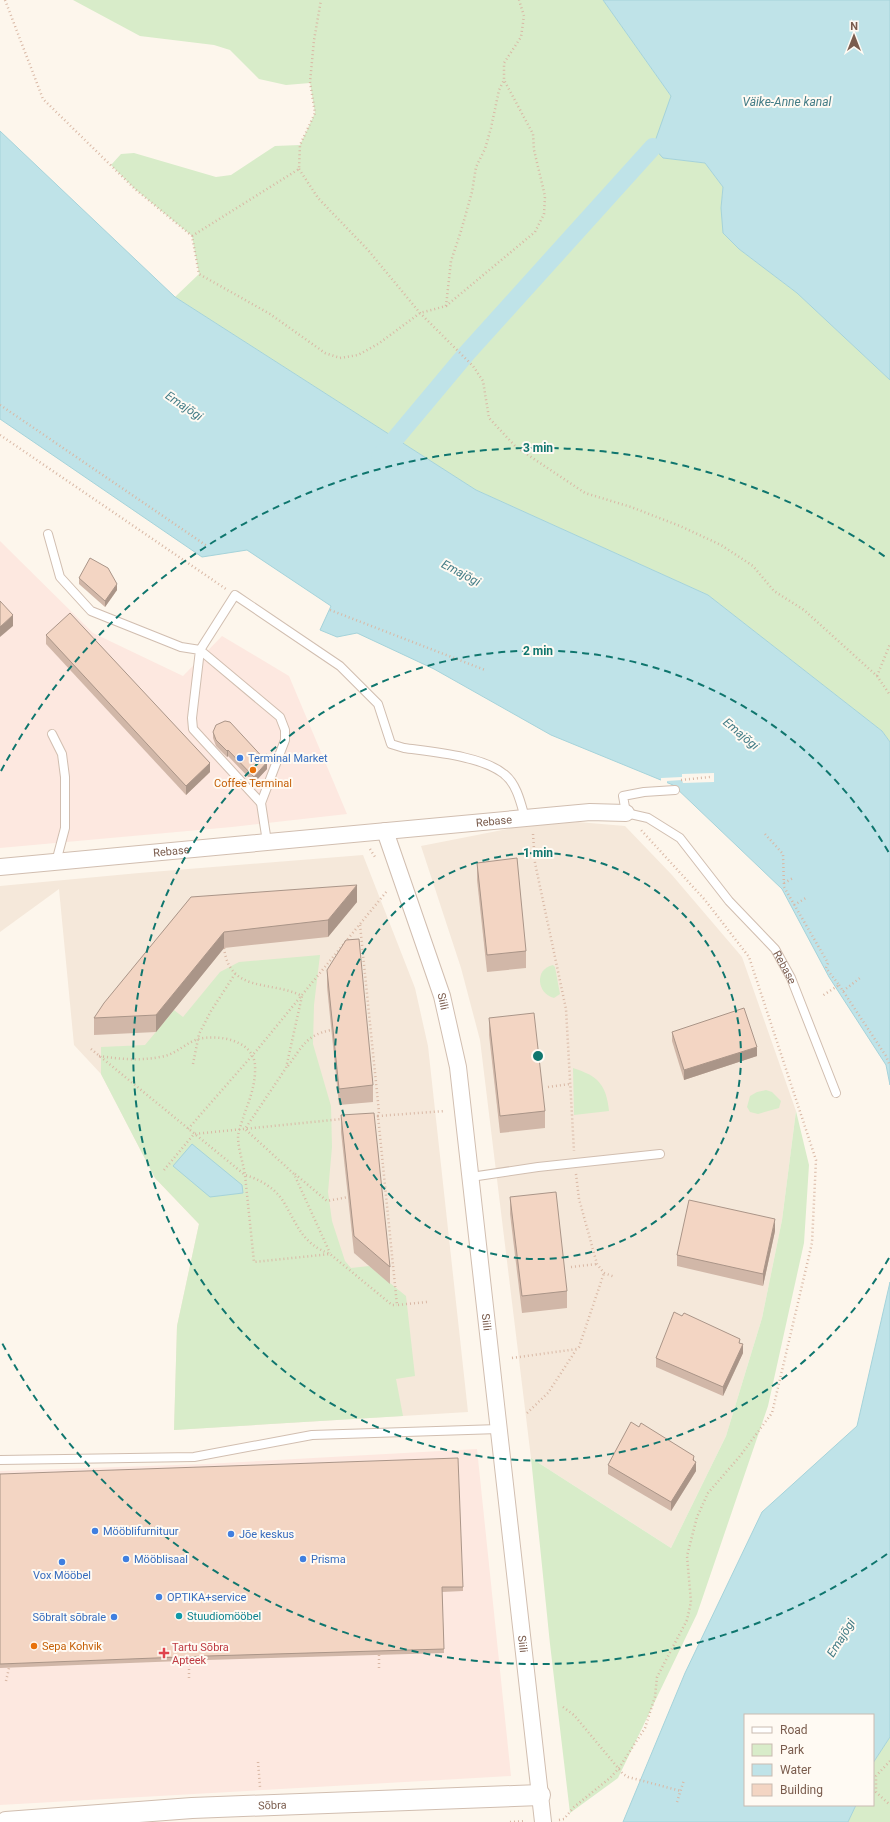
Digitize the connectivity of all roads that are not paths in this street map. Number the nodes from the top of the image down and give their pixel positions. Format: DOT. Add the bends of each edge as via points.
graph roads {
  1 [pos="48,534"];
  2 [pos="200,650"];
  3 [pos="52,734"];
  4 [pos="675,790"];
  5 [pos="261,803"];
  6 [pos="626,813"];
  7 [pos="528,818"];
  8 [pos="385,831"];
  9 [pos="267,842"];
  10 [pos="56,862"];
  11 [pos="0,868"];
  12 [pos="836,1093"];
  13 [pos="660,1154"];
  14 [pos="471,1177"];
  15 [pos="500,1429"];
  16 [pos="0,1460"];
  17 [pos="540,1795"];
  18 [pos="536,1821"];
  19 [pos="6,1822"];
  1 -- 2 [label="lane" via="60,576 91,611 181,647"];
  2 -- 5 [label="lane" via="193,728"];
  2 -- 5 [label="lane" via="280,717 285,730 285,740"];
  2 -- 7 [label="lane" via="236,595 340,666 378,704 391,744 486,763 506,775 519,796"];
  3 -- 10 [label="lane" via="62,754 65,777 65,828"];
  4 -- 6 [label="lane" via="623,796"];
  5 -- 9 [label="lane"];
  6 -- 7 [label="street, Rebase" via="590,812"];
  6 -- 12 [label="lane, Rebase" via="648,818 680,838 729,901 775,949 791,978"];
  7 -- 8 [label="street, Rebase"];
  8 -- 9 [label="street, Rebase"];
  8 -- 14 [label="street, Siili" via="442,996 458,1067"];
  9 -- 10 [label="street, Rebase"];
  10 -- 11 [label="street, Rebase"];
  13 -- 14 [label="lane"];
  14 -- 15 [label="street, Siili"];
  15 -- 16 [label="lane" via="312,1435 194,1456"];
  15 -- 17 [label="street, Siili"];
  17 -- 18 [label="street, Siili"];
  17 -- 19 [label="street, Sõbra" via="192,1808"];
}
